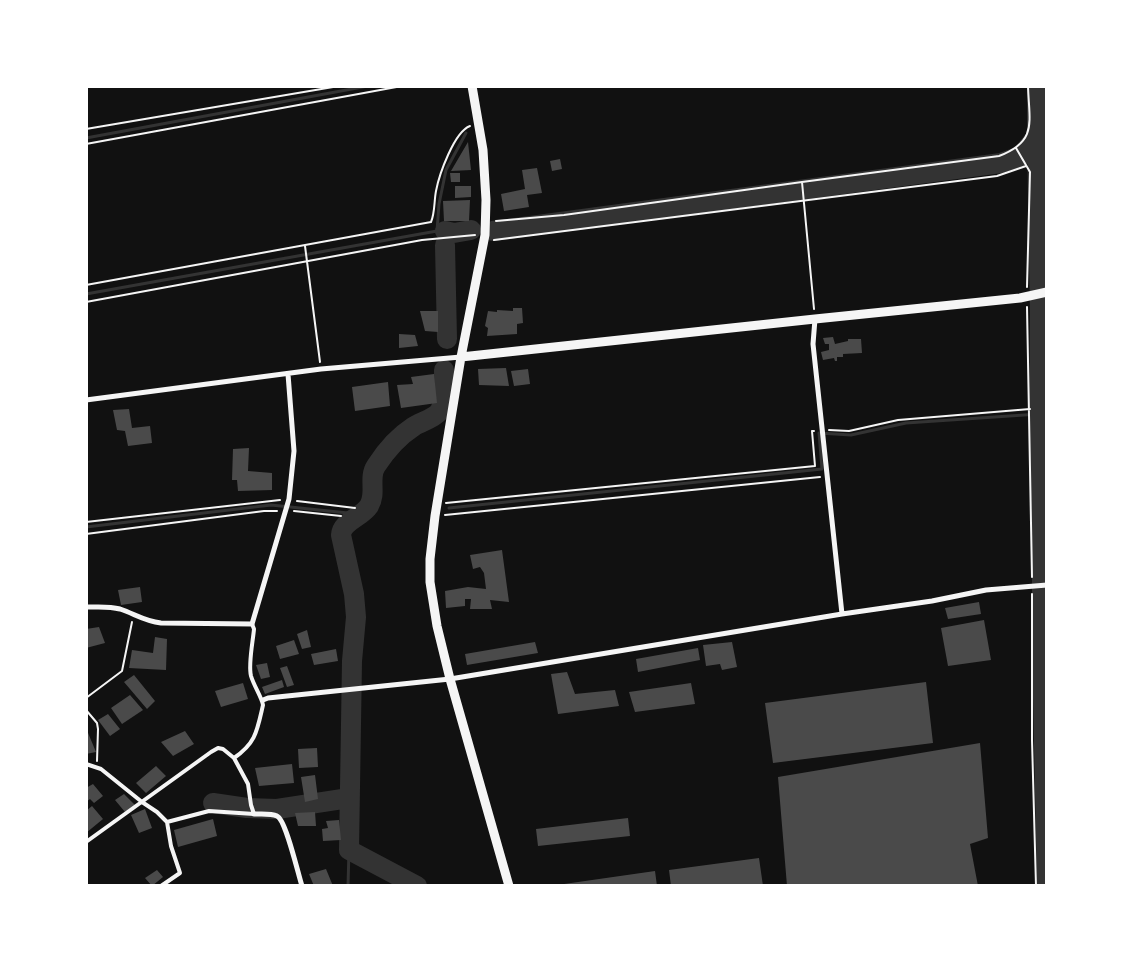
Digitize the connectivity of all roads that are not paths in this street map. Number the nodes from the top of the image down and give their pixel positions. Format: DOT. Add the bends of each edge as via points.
graph roads {
  1 [pos="472,86"];
  2 [pos="1047,292"];
  3 [pos="815,318"];
  4 [pos="462,357"];
  5 [pos="288,374"];
  6 [pos="86,400"];
  7 [pos="1047,585"];
  8 [pos="87,607"];
  9 [pos="842,614"];
  10 [pos="252,624"];
  11 [pos="450,679"];
  12 [pos="263,700"];
  13 [pos="234,758"];
  14 [pos="86,764"];
  15 [pos="142,802"];
  16 [pos="254,814"];
  17 [pos="167,822"];
  18 [pos="86,842"];
  19 [pos="161,886"];
  20 [pos="302,886"];
  21 [pos="509,886"];
  1 -- 4 [label="street" via="486,179 486,222"];
  2 -- 3 [label="street" via="1020,298"];
  3 -- 4 [label="street"];
  3 -- 9 [label="street" via="814,344"];
  4 -- 5 [label="street"];
  4 -- 11 [label="street" via="430,559 437,626"];
  5 -- 6 [label="street"];
  5 -- 10 [label="street" via="294,451 287,506"];
  7 -- 9 [label="street" via="986,590"];
  8 -- 10 [label="street" via="121,610 149,622"];
  9 -- 11 [label="street"];
  10 -- 12 [label="lane" via="250,674"];
  11 -- 12 [label="street"];
  11 -- 21 [label="street"];
  12 -- 13 [label="lane" via="254,737"];
  13 -- 15 [label="lane" via="218,748"];
  13 -- 16 [label="lane" via="248,784"];
  14 -- 15 [label="lane" via="112,778"];
  15 -- 17 [label="lane"];
  15 -- 18 [label="lane"];
  16 -- 17 [label="lane" via="209,811"];
  16 -- 20 [label="street" via="275,815 281,819"];
  17 -- 19 [label="lane" via="180,873"];
}
